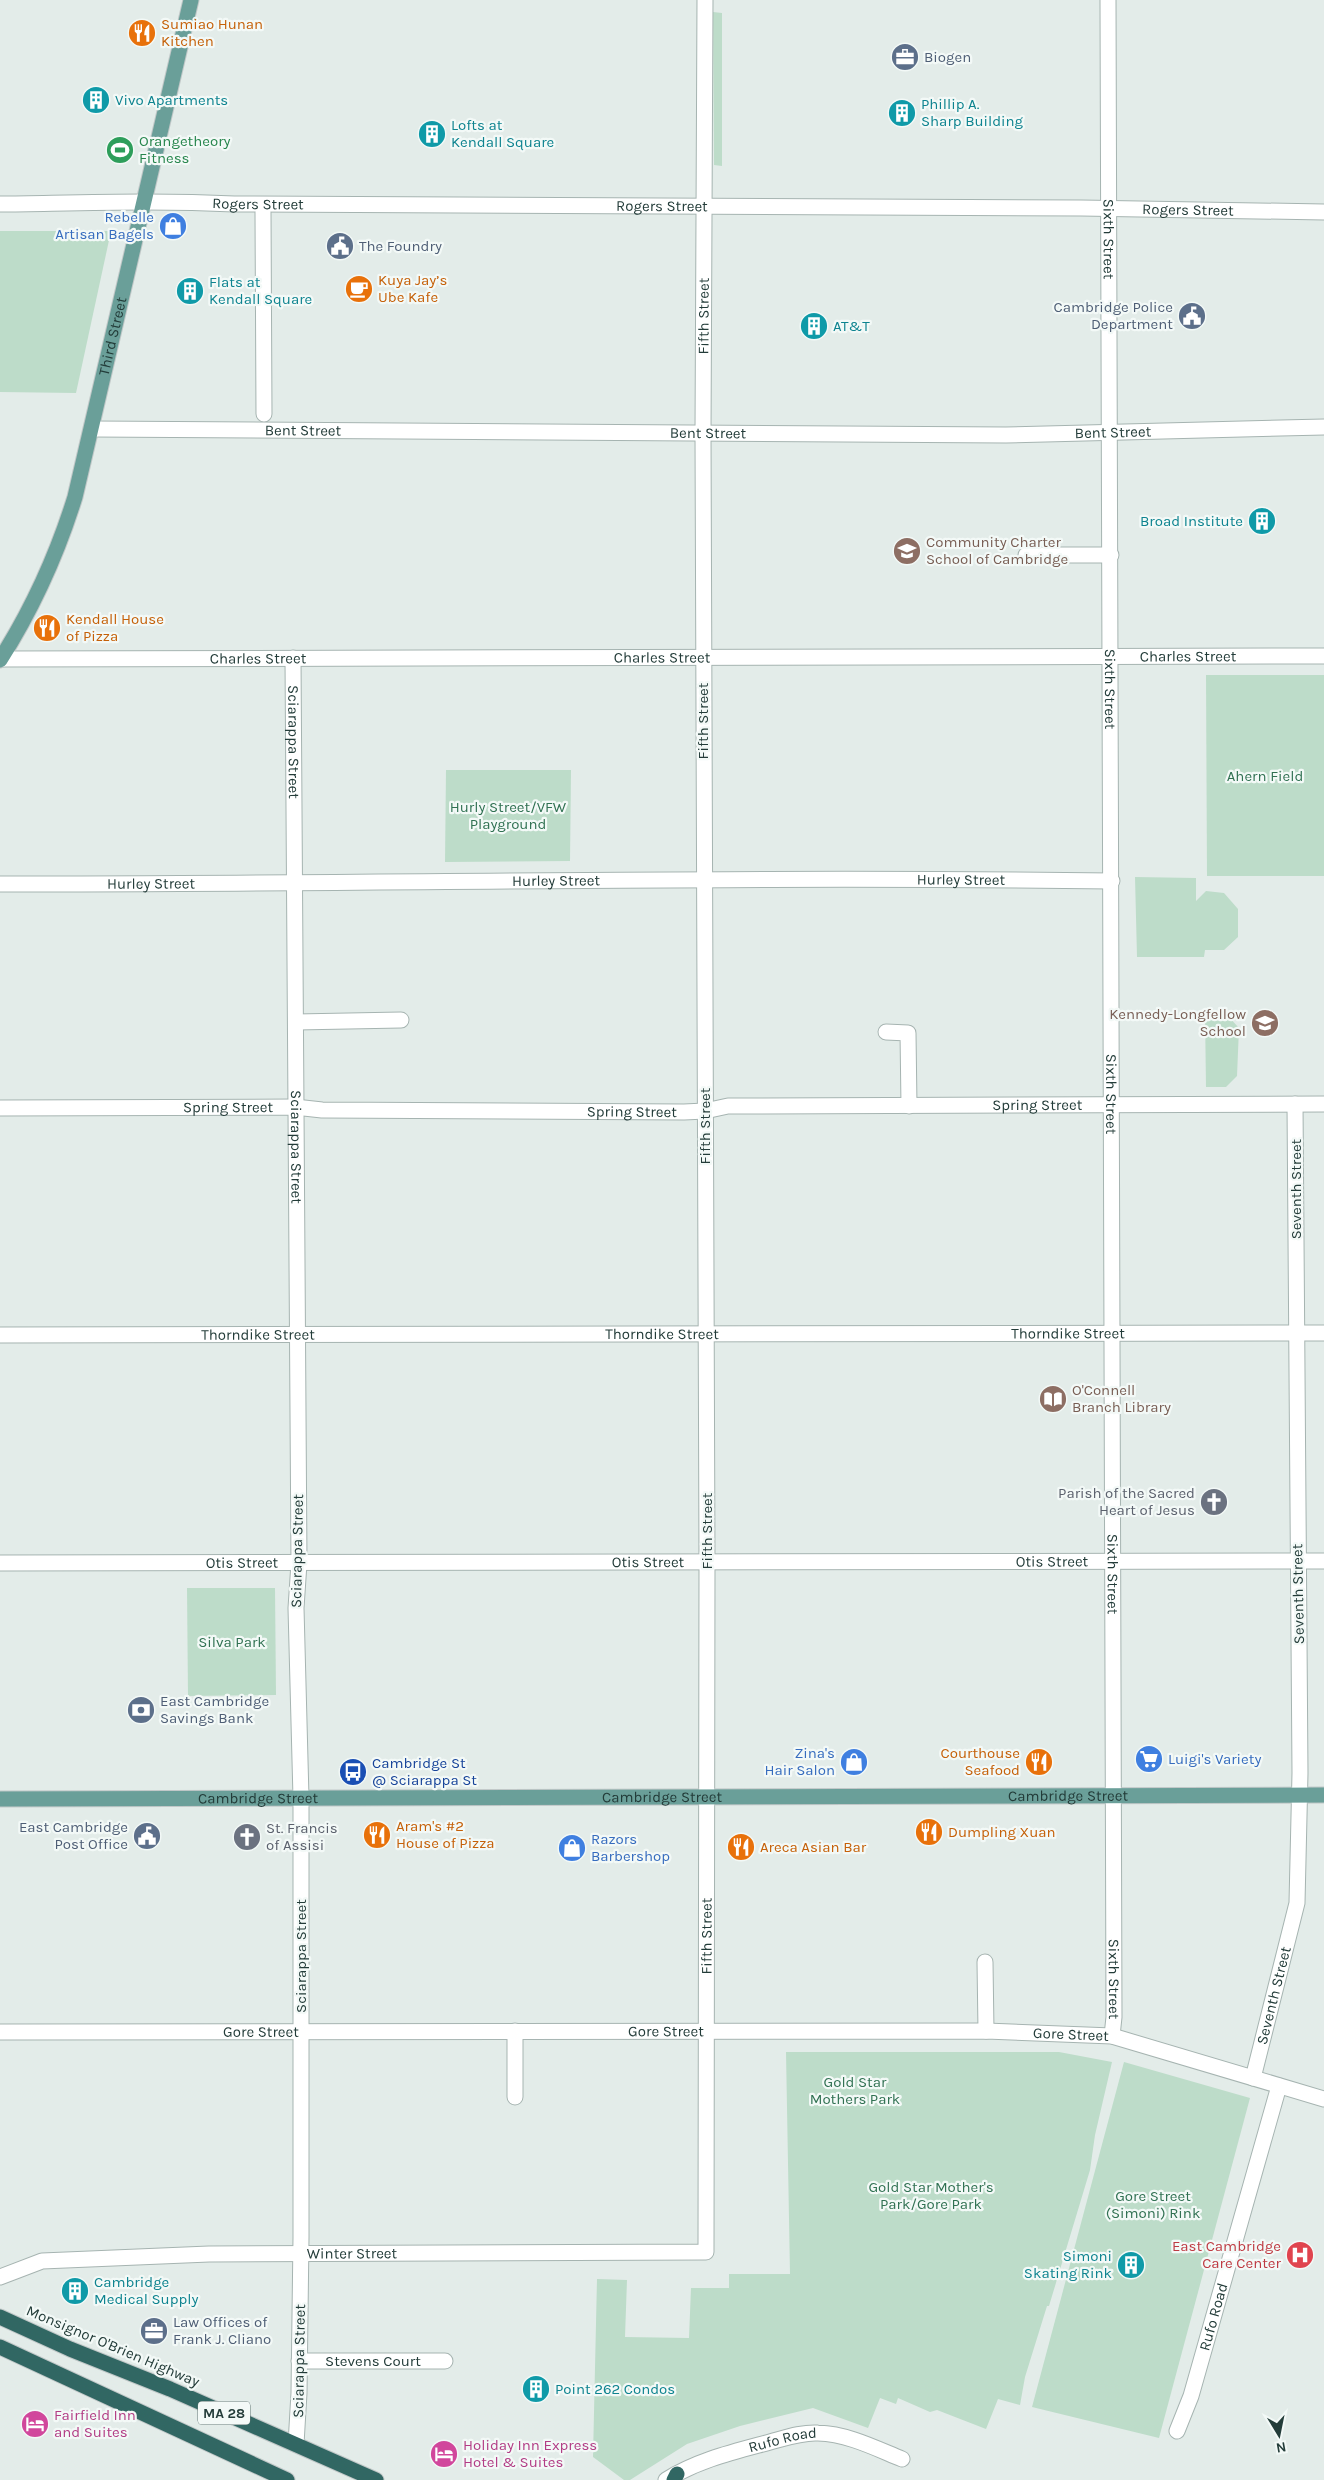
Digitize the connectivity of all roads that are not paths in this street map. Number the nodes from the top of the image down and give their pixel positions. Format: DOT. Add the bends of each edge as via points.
graph roads {
  1 [pos="191,0"];
  2 [pos="705,0"];
  3 [pos="1108,0"];
  4 [pos="0,204"];
  5 [pos="143,204"];
  6 [pos="705,205"];
  7 [pos="1109,208"];
  8 [pos="262,212"];
  9 [pos="1324,212"];
  10 [pos="264,414"];
  11 [pos="1324,427"];
  12 [pos="92,429"];
  13 [pos="703,433"];
  14 [pos="1110,434"];
  15 [pos="1026,555"];
  16 [pos="1111,555"];
  17 [pos="1111,656"];
  18 [pos="1324,656"];
  19 [pos="704,657"];
  20 [pos="294,658"];
  21 [pos="0,660"];
  22 [pos="704,879"];
  23 [pos="1112,881"];
  24 [pos="0,884"];
  25 [pos="294,884"];
  26 [pos="401,1020"];
  27 [pos="296,1022"];
  28 [pos="886,1032"];
  29 [pos="1296,1104"];
  30 [pos="1324,1104"];
  31 [pos="1112,1105"];
  32 [pos="909,1106"];
  33 [pos="295,1107"];
  34 [pos="0,1108"];
  35 [pos="705,1111"];
  36 [pos="1113,1333"];
  37 [pos="1296,1333"];
  38 [pos="1324,1333"];
  39 [pos="706,1334"];
  40 [pos="0,1335"];
  41 [pos="296,1335"];
  42 [pos="1114,1560"];
  43 [pos="1297,1560"];
  44 [pos="1324,1561"];
  45 [pos="707,1562"];
  46 [pos="0,1563"];
  47 [pos="299,1563"];
  48 [pos="1299,1795"];
  49 [pos="1324,1795"];
  50 [pos="1114,1796"];
  51 [pos="707,1797"];
  52 [pos="301,1798"];
  53 [pos="0,1799"];
  54 [pos="985,1962"];
  55 [pos="708,2030"];
  56 [pos="515,2031"];
  57 [pos="986,2031"];
  58 [pos="0,2032"];
  59 [pos="301,2032"];
  60 [pos="1112,2036"];
  61 [pos="1253,2078"];
  62 [pos="1279,2086"];
  63 [pos="515,2097"];
  64 [pos="1324,2099"];
  65 [pos="706,2252"];
  66 [pos="301,2254"];
  67 [pos="0,2276"];
  68 [pos="0,2317"];
  69 [pos="0,2347"];
  70 [pos="299,2361"];
  71 [pos="446,2361"];
  72 [pos="1177,2431"];
  73 [pos="296,2444"];
  74 [pos="902,2459"];
  75 [pos="672,2478"];
  76 [pos="287,2480"];
  77 [pos="376,2480"];
  1 -- 5 [label="main road, Third Street"];
  2 -- 6 [label="street, Fifth Street"];
  3 -- 7 [label="street, Sixth Street"];
  4 -- 5 [label="street, Rogers Street"];
  5 -- 6 [label="street, Rogers Street" via="175,201 234,204"];
  5 -- 12 [label="main road, Third Street"];
  6 -- 7 [label="street, Rogers Street"];
  6 -- 13 [label="street, Fifth Street"];
  7 -- 9 [label="street, Rogers Street"];
  7 -- 14 [label="street, Sixth Street"];
  8 -- 10 [label="street"];
  11 -- 14 [label="street, Bent Street"];
  12 -- 13 [label="street, Bent Street"];
  12 -- 21 [label="main road, Third Street" via="75,496 52,563 22,626"];
  13 -- 14 [label="street, Bent Street"];
  13 -- 19 [label="street, Fifth Street"];
  14 -- 16 [label="street, Sixth Street"];
  15 -- 16 [label="street"];
  16 -- 17 [label="street, Sixth Street"];
  17 -- 18 [label="street, Charles Street"];
  17 -- 19 [label="street, Charles Street"];
  17 -- 23 [label="street, Sixth Street"];
  19 -- 20 [label="street, Charles Street"];
  19 -- 22 [label="street, Fifth Street"];
  20 -- 21 [label="street, Charles Street"];
  20 -- 25 [label="street, Sciarappa Street"];
  22 -- 23 [label="street, Hurley Street"];
  22 -- 25 [label="street, Hurley Street"];
  22 -- 35 [label="street, Fifth Street"];
  23 -- 31 [label="street, Sixth Street"];
  24 -- 25 [label="street, Hurley Street"];
  25 -- 27 [label="street, Sciarappa Street"];
  26 -- 27 [label="street"];
  27 -- 33 [label="street, Sciarappa Street"];
  28 -- 32 [label="street" via="908,1033"];
  29 -- 30 [label="street, Spring Street"];
  29 -- 31 [label="street, Spring Street"];
  29 -- 37 [label="street, Seventh Street"];
  31 -- 32 [label="street, Spring Street"];
  31 -- 36 [label="street, Sixth Street"];
  32 -- 35 [label="street, Spring Street" via="728,1106"];
  33 -- 34 [label="street, Spring Street"];
  33 -- 35 [label="street, Spring Street" via="332,1110"];
  33 -- 41 [label="street, Sciarappa Street"];
  35 -- 39 [label="street, Fifth Street"];
  36 -- 37 [label="street, Thorndike Street"];
  36 -- 39 [label="street, Thorndike Street"];
  36 -- 42 [label="street, Sixth Street"];
  37 -- 38 [label="street, Thorndike Street"];
  37 -- 43 [label="street, Seventh Street"];
  39 -- 41 [label="street, Thorndike Street"];
  39 -- 45 [label="street, Fifth Street"];
  40 -- 41 [label="street, Thorndike Street"];
  41 -- 47 [label="street, Sciarappa Street"];
  42 -- 43 [label="street, Otis Street"];
  42 -- 45 [label="street, Otis Street"];
  42 -- 50 [label="street, Sixth Street"];
  43 -- 44 [label="street, Otis Street"];
  43 -- 48 [label="street, Seventh Street"];
  45 -- 47 [label="street, Otis Street"];
  45 -- 51 [label="street, Fifth Street"];
  46 -- 47 [label="street, Otis Street"];
  47 -- 52 [label="street, Sciarappa Street" via="296,1608"];
  48 -- 49 [label="main road, Cambridge Street"];
  48 -- 50 [label="main road, Cambridge Street"];
  48 -- 61 [label="street, Seventh Street" via="1297,1904"];
  50 -- 51 [label="main road, Cambridge Street"];
  50 -- 60 [label="street, Sixth Street"];
  51 -- 52 [label="main road, Cambridge Street"];
  51 -- 55 [label="street, Fifth Street"];
  52 -- 53 [label="main road, Cambridge Street"];
  52 -- 59 [label="street, Sciarappa Street"];
  54 -- 57 [label="street"];
  55 -- 56 [label="street, Gore Street"];
  55 -- 57 [label="street, Gore Street"];
  55 -- 65 [label="street, Fifth Street"];
  56 -- 59 [label="street, Gore Street"];
  56 -- 63 [label="street"];
  57 -- 60 [label="street, Gore Street"];
  58 -- 59 [label="street, Gore Street"];
  59 -- 66 [label="street, Sciarappa Street"];
  60 -- 61 [label="street, Gore Street"];
  61 -- 62 [label="street, Gore Street"];
  62 -- 64 [label="street, Gore Street"];
  62 -- 72 [label="street, Rufo Road" via="1191,2396"];
  65 -- 66 [label="street, Winter Street"];
  66 -- 67 [label="street, Winter Street" via="42,2261"];
  66 -- 70 [label="street, Sciarappa Street"];
  68 -- 73 [label="highway, Monsignor O'Brien Highway / MA 28"];
  69 -- 76 [label="highway, MA 28"];
  70 -- 71 [label="street, Stevens Court"];
  70 -- 73 [label="street, Sciarappa Street"];
  73 -- 77 [label="highway, Monsignor O'Brien Highway / MA 28"];
  74 -- 75 [label="street, Rufo Road" via="846,2438 816,2432 717,2456"];
}
